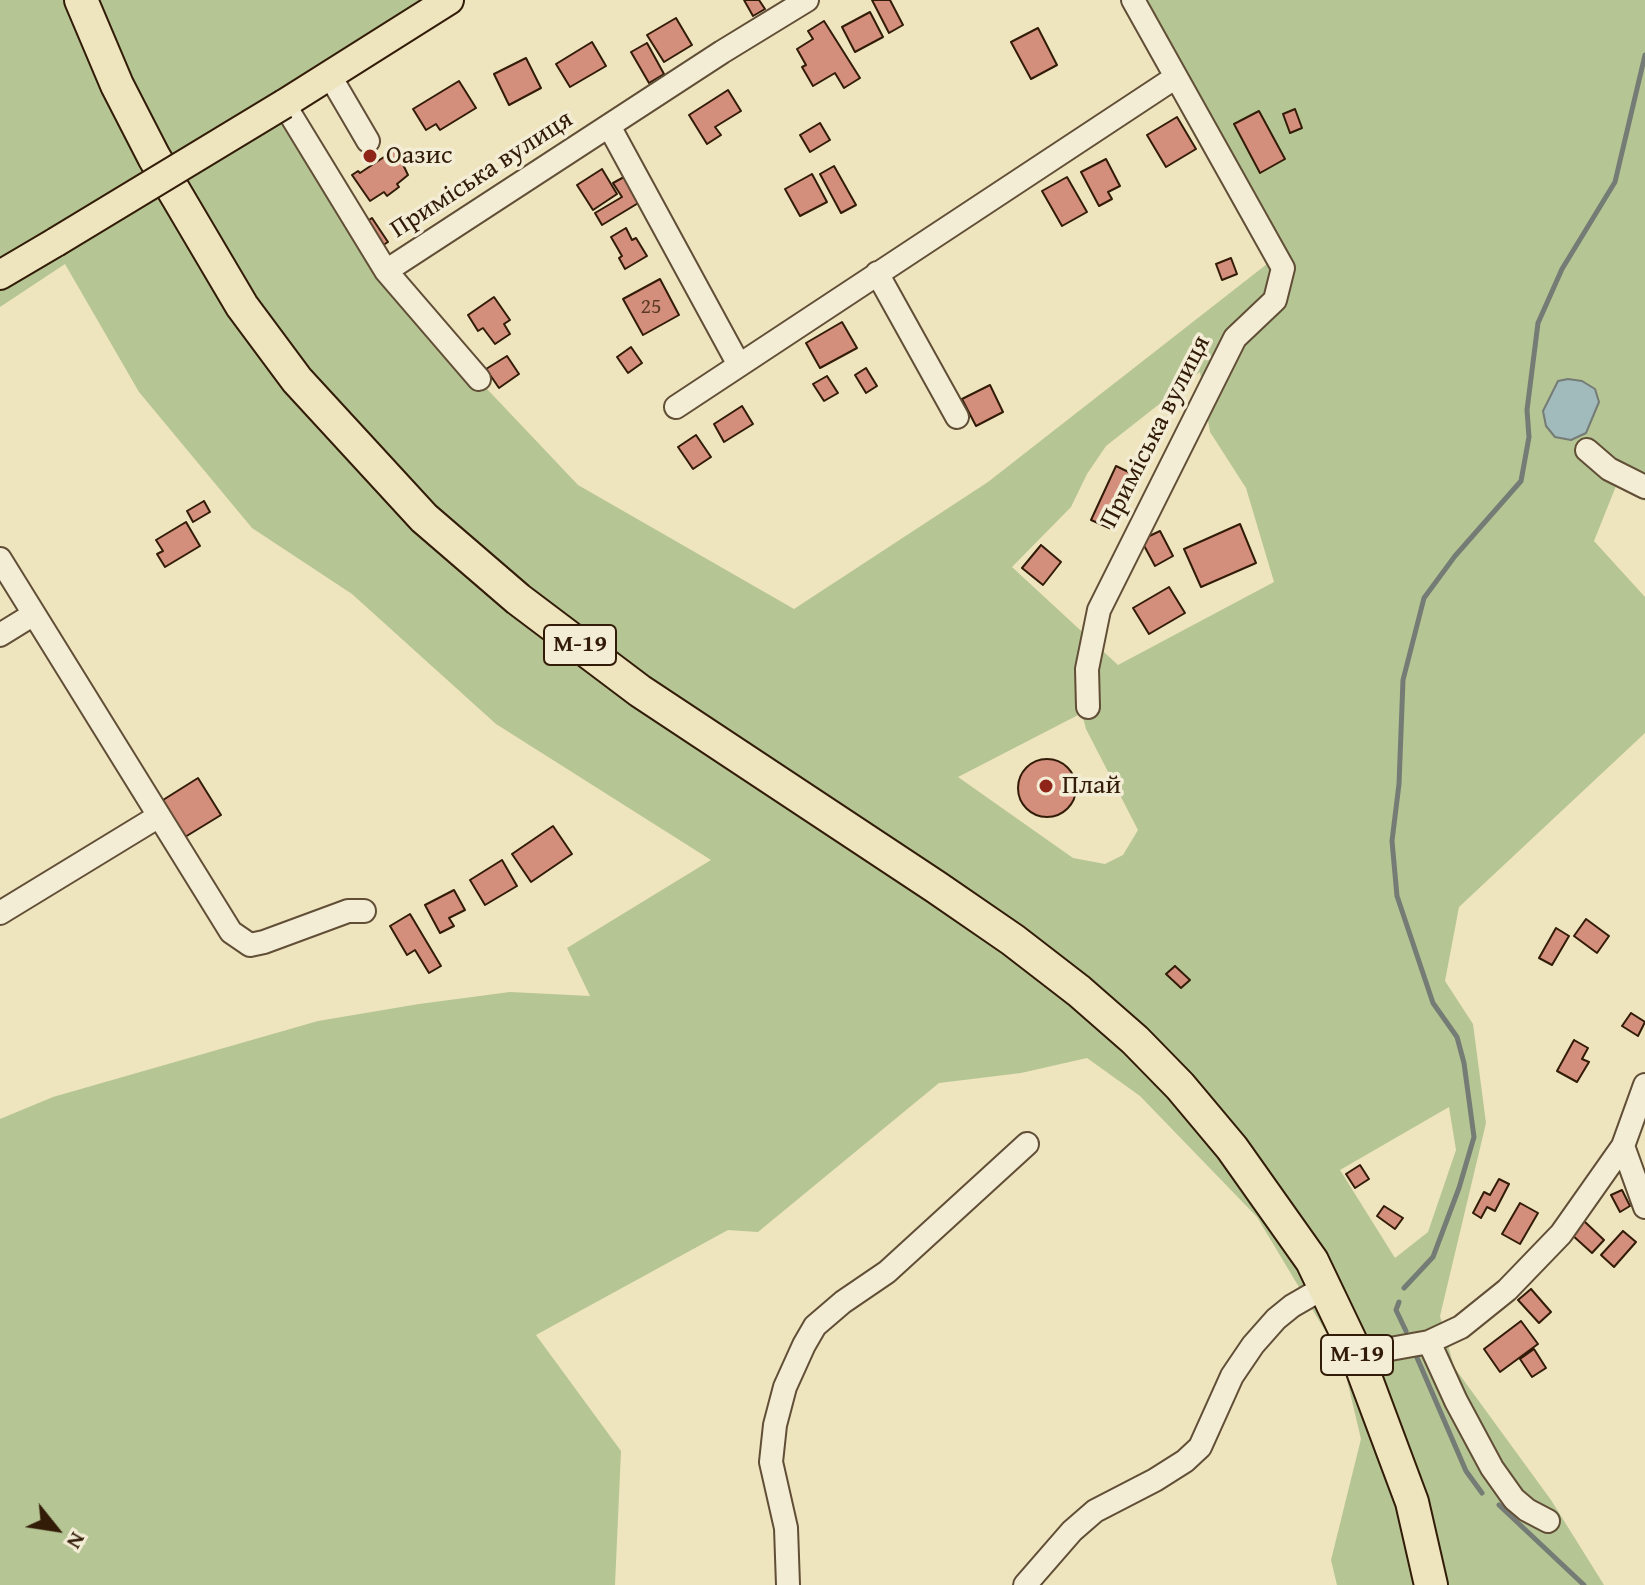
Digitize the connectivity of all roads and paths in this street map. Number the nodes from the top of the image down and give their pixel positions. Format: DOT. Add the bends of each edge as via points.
graph roads {
  1 [pos="81,0"];
  2 [pos="449,0"];
  3 [pos="807,0"];
  4 [pos="1133,0"];
  5 [pos="330,76"];
  6 [pos="1176,77"];
  7 [pos="284,104"];
  8 [pos="609,126"];
  9 [pos="368,141"];
  10 [pos="386,271"];
  11 [pos="877,273"];
  12 [pos="0,275"];
  13 [pos="739,365"];
  14 [pos="479,379"];
  15 [pos="676,407"];
  16 [pos="957,417"];
  17 [pos="1587,450"];
  18 [pos="1645,487"];
  19 [pos="0,559"];
  20 [pos="34,614"];
  21 [pos="0,635"];
  22 [pos="1088,707"];
  23 [pos="159,816"];
  24 [pos="356,911"];
  25 [pos="0,913"];
  26 [pos="1645,1085"];
  27 [pos="1027,1144"];
  28 [pos="1623,1146"];
  29 [pos="1645,1207"];
  30 [pos="1325,1287"];
  31 [pos="1429,1342"];
  32 [pos="1357,1355"];
  33 [pos="1548,1521"];
  34 [pos="788,1585"];
  35 [pos="1025,1585"];
  36 [pos="1431,1585"];
  1 -- 30 [label="highway, М-19" via="154,157 242,306 297,380 415,508 518,599 640,691 949,896 1079,991 1135,1040 1232,1148"];
  2 -- 5 [label="main road"];
  3 -- 8 [label="street, Приміська вулиця"];
  4 -- 6 [label="street, Приміська вулиця"];
  5 -- 7 [label="main road"];
  5 -- 9 [label="street"];
  6 -- 11 [label="street"];
  6 -- 22 [label="street, Приміська вулиця" via="1283,268 1275,300 1235,338 1099,610 1087,669"];
  7 -- 10 [label="street"];
  7 -- 12 [label="main road, bridge"];
  8 -- 10 [label="street, Приміська вулиця"];
  8 -- 13 [label="street, Приміська вулиця"];
  10 -- 14 [label="street"];
  11 -- 13 [label="street"];
  11 -- 16 [label="street"];
  13 -- 15 [label="street"];
  17 -- 18 [label="street" via="1609,469"];
  19 -- 20 [label="street"];
  20 -- 21 [label="street"];
  20 -- 23 [label="street"];
  23 -- 24 [label="street" via="231,932 250,945"];
  23 -- 25 [label="street"];
  26 -- 28 [label="street"];
  27 -- 34 [label="street" via="887,1272 815,1326 804,1345 785,1387 771,1462 786,1528"];
  28 -- 29 [label="street"];
  28 -- 31 [label="street" via="1561,1234 1507,1290 1461,1327"];
  30 -- 32 [label="highway, М-19"];
  30 -- 35 [label="street" via="1284,1312 1253,1345 1232,1376 1200,1447 1155,1480 1095,1511"];
  31 -- 32 [label="street"];
  31 -- 33 [label="street" via="1492,1468 1514,1499"];
  32 -- 36 [label="highway, М-19" via="1412,1502"];
}
